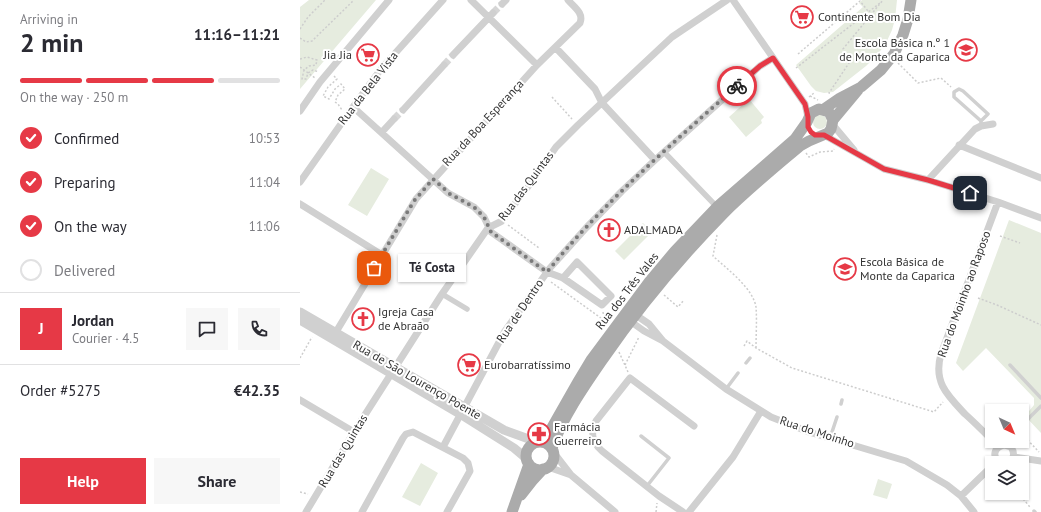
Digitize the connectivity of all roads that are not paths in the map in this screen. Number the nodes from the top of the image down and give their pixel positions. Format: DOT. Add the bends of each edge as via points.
graph roads {
  1 [pos="389,0"];
  2 [pos="443,0"];
  3 [pos="471,0"];
  4 [pos="568,0"];
  5 [pos="727,0"];
  6 [pos="733,0"];
  7 [pos="911,0"];
  8 [pos="491,15"];
  9 [pos="556,48"];
  10 [pos="453,55"];
  11 [pos="773,58"];
  12 [pos="444,65"];
  13 [pos="537,65"];
  14 [pos="861,87"];
  15 [pos="602,103"];
  16 [pos="805,104"];
  17 [pos="353,106"];
  18 [pos="822,106"];
  19 [pos="300,110"];
  20 [pos="402,110"];
  21 [pos="394,119"];
  22 [pos="807,120"];
  23 [pos="833,122"];
  24 [pos="981,124"];
  25 [pos="993,124"];
  26 [pos="382,132"];
  27 [pos="822,135"];
  28 [pos="960,146"];
  29 [pos="664,152"];
  30 [pos="857,153"];
  31 [pos="655,160"];
  32 [pos="1041,178"];
  33 [pos="433,179"];
  34 [pos="928,180"];
  35 [pos="300,182"];
  36 [pos="998,202"];
  37 [pos="300,204"];
  38 [pos="717,207"];
  39 [pos="1041,218"];
  40 [pos="488,228"];
  41 [pos="382,255"];
  42 [pos="545,274"];
  43 [pos="563,278"];
  44 [pos="442,294"];
  45 [pos="466,309"];
  46 [pos="300,312"];
  47 [pos="630,316"];
  48 [pos="300,320"];
  49 [pos="334,336"];
  50 [pos="663,341"];
  51 [pos="750,358"];
  52 [pos="746,363"];
  53 [pos="1010,365"];
  54 [pos="393,371"];
  55 [pos="738,373"];
  56 [pos="726,389"];
  57 [pos="1041,398"];
  58 [pos="300,400"];
  59 [pos="1041,406"];
  60 [pos="462,411"];
  61 [pos="761,411"];
  62 [pos="837,417"];
  63 [pos="1029,417"];
  64 [pos="694,426"];
  65 [pos="354,432"];
  66 [pos="985,434"];
  67 [pos="641,436"];
  68 [pos="830,438"];
  69 [pos="539,442"];
  70 [pos="443,447"];
  71 [pos="553,451"];
  72 [pos="528,461"];
  73 [pos="1029,461"];
  74 [pos="1041,461"];
  75 [pos="545,468"];
  76 [pos="985,473"];
  77 [pos="571,475"];
  78 [pos="647,486"];
  79 [pos="961,496"];
  80 [pos="517,500"];
  81 [pos="306,512"];
  82 [pos="362,512"];
  83 [pos="447,512"];
  84 [pos="512,512"];
  85 [pos="615,512"];
  86 [pos="683,512"];
  87 [pos="690,512"];
  88 [pos="974,512"];
  1 -- 19 [label="street" via="320,82"];
  2 -- 17 [label="street, Rua da Bela Vista" via="389,59"];
  3 -- 8 [label="street"];
  4 -- 9 [label="street, Rua da Boa Esperança" via="581,14 581,21"];
  5 -- 15 [label="street, Rua das Quintas" via="672,38"];
  6 -- 11 [label="street"];
  7 -- 14 [label="main road, Rua dos Três Vales" via="904,36 894,54 881,70"];
  8 -- 10 [label="street"];
  8 -- 13 [label="street"];
  9 -- 13 [label="street, Rua da Boa Esperança"];
  9 -- 15 [label="street" via="595,89"];
  11 -- 16 [label="street"];
  11 -- 29 [label="street, Rua de Dentro" via="760,66"];
  12 -- 20 [label="street"];
  13 -- 33 [label="street, Rua da Boa Esperança"];
  14 -- 18 [label="main road, Rua dos Três Vales"];
  14 -- 23 [label="main road, Rua dos Três Vales"];
  15 -- 31 [label="street"];
  15 -- 40 [label="street, Rua das Quintas" via="556,147 502,221"];
  16 -- 18 [label="street"];
  16 -- 22 [label="street"];
  17 -- 26 [label="street"];
  17 -- 35 [label="street, Rua da Bela Vista"];
  18 -- 22 [label="main road, Rua dos Três Vales"];
  18 -- 23 [label="main road" via="829,112"];
  21 -- 26 [label="street"];
  22 -- 27 [label="main road" via="811,132"];
  22 -- 38 [label="main road, Rua dos Três Vales" via="795,139"];
  23 -- 27 [label="main road, Rua dos Três Vales" via="828,133"];
  23 -- 30 [label="street"];
  24 -- 24 [label="lane" via="988,114 963,91 955,91 955,99"];
  24 -- 25 [label="street"];
  24 -- 28 [label="street"];
  26 -- 33 [label="street"];
  27 -- 30 [label="street"];
  27 -- 47 [label="main road, Rua dos Três Vales" via="800,146 724,213"];
  28 -- 32 [label="street"];
  28 -- 34 [label="street"];
  29 -- 31 [label="street, Rua de Dentro"];
  29 -- 38 [label="street"];
  30 -- 34 [label="street" via="884,169"];
  31 -- 42 [label="street, Rua de Dentro" via="586,228"];
  33 -- 40 [label="street" via="450,194 474,207 484,217"];
  33 -- 41 [label="street, Rua da Boa Esperança" via="414,201"];
  34 -- 36 [label="street"];
  36 -- 39 [label="street"];
  36 -- 66 [label="street, Rua do Moinho ao Raposo" via="940,360 940,378 948,396"];
  37 -- 41 [label="street"];
  38 -- 47 [label="main road, Rua dos Três Vales" via="649,282"];
  40 -- 42 [label="street"];
  40 -- 44 [label="street, Rua das Quintas"];
  41 -- 49 [label="street, Rua da Boa Esperança"];
  42 -- 43 [label="street"];
  42 -- 60 [label="street, Rua de Dentro" via="505,331"];
  43 -- 43 [label="street" via="602,305 611,296 578,262"];
  44 -- 45 [label="street"];
  44 -- 54 [label="street, Rua das Quintas"];
  46 -- 49 [label="street, Rua de São Lourenço Poente"];
  47 -- 50 [label="street, Rua do Moinho" via="644,331"];
  47 -- 50 [label="street, Rua do Moinho" via="649,324"];
  47 -- 69 [label="main road, Rua dos Três Vales" via="591,360 550,431"];
  47 -- 71 [label="main road, Rua dos Três Vales" via="556,437"];
  48 -- 49 [label="street, Rua de São Lourenço Poente"];
  49 -- 54 [label="street, Rua de São Lourenço Poente"];
  50 -- 56 [label="street, Rua do Moinho"];
  51 -- 52 [label="lane"];
  53 -- 57 [label="lane"];
  54 -- 60 [label="street, Rua de São Lourenço Poente"];
  54 -- 65 [label="street, Rua das Quintas"];
  55 -- 56 [label="lane"];
  56 -- 61 [label="street, Rua do Moinho"];
  58 -- 65 [label="street"];
  59 -- 63 [label="lane"];
  60 -- 69 [label="street, Rua de São Lourenço Poente"];
  60 -- 70 [label="street, Rua de Dentro"];
  60 -- 72 [label="street, Rua de São Lourenço Poente"];
  61 -- 68 [label="street, Rua do Moinho" via="804,430"];
  61 -- 87 [label="street" via="734,457"];
  62 -- 68 [label="lane"];
  64 -- 78 [label="street" via="630,378 596,421 592,439 596,446"];
  65 -- 81 [label="street, Rua das Quintas"];
  67 -- 78 [label="lane" via="669,458"];
  68 -- 79 [label="street, Rua do Moinho" via="906,461 943,481"];
  69 -- 71 [label="main road" via="548,444"];
  69 -- 72 [label="main road, Rua dos Três Vales" via="529,448"];
  70 -- 82 [label="street" via="415,433 406,434"];
  70 -- 83 [label="street" via="465,460 470,468"];
  71 -- 75 [label="main road, Rua dos Três Vales" via="552,464"];
  71 -- 77 [label="street"];
  72 -- 75 [label="main road" via="538,470"];
  72 -- 80 [label="main road, Rua dos Três Vales"];
  73 -- 74 [label="street"];
  75 -- 77 [label="street"];
  75 -- 80 [label="main road, Rua dos Três Vales"];
  76 -- 79 [label="street"];
  77 -- 85 [label="street"];
  78 -- 86 [label="street"];
  79 -- 88 [label="street, Rua do Moinho"];
  80 -- 84 [label="main road"];
}
